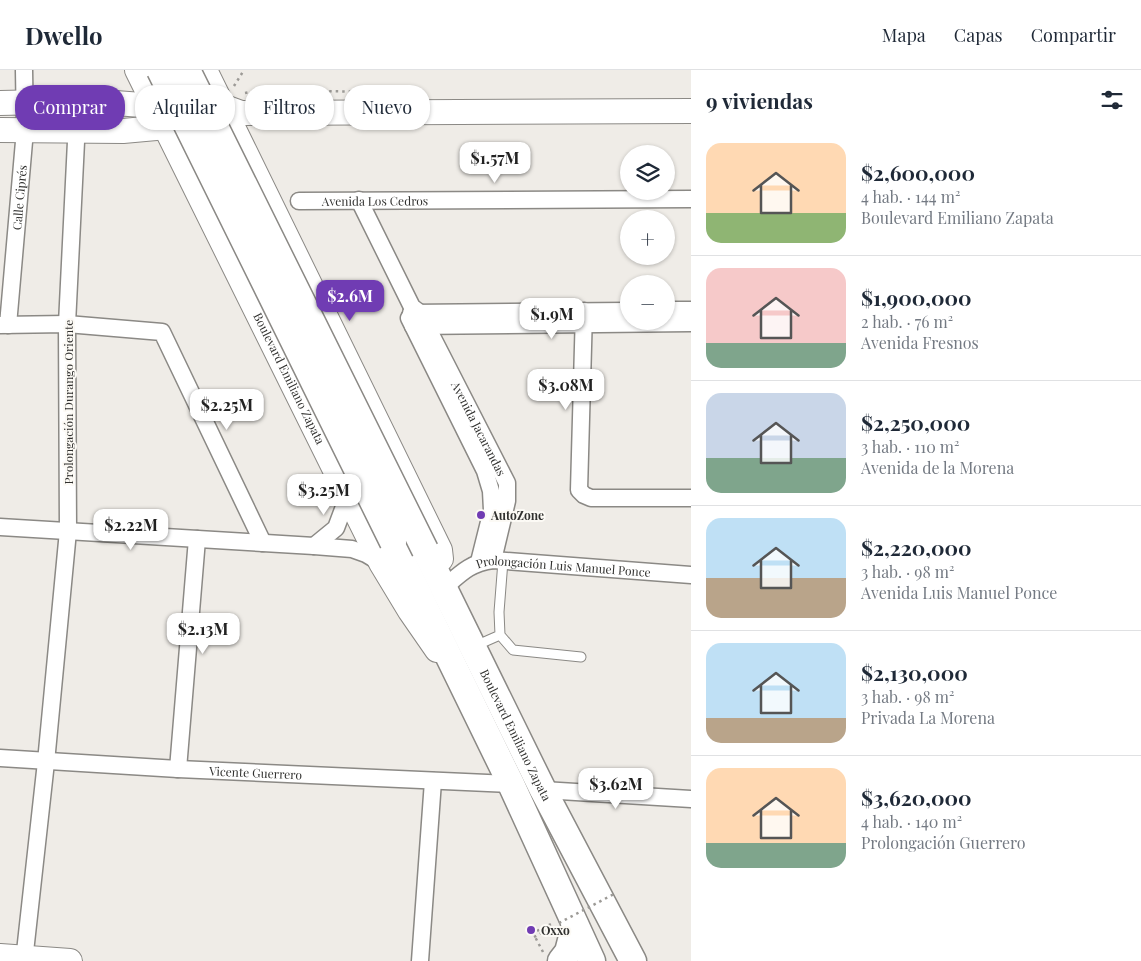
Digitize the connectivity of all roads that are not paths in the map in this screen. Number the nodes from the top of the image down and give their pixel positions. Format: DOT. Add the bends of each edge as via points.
graph roads {
  1 [pos="24,70"];
  2 [pos="137,70"];
  3 [pos="160,70"];
  4 [pos="188,70"];
  5 [pos="205,70"];
  6 [pos="24,85"];
  7 [pos="144,85"];
  8 [pos="214,85"];
  9 [pos="0,103"];
  10 [pos="15,103"];
  11 [pos="691,111"];
  12 [pos="235,114"];
  13 [pos="235,122"];
  14 [pos="0,130"];
  15 [pos="15,130"];
  16 [pos="25,130"];
  17 [pos="77,130"];
  18 [pos="137,130"];
  19 [pos="166,130"];
  20 [pos="691,199"];
  21 [pos="359,200"];
  22 [pos="300,201"];
  23 [pos="675,310"];
  24 [pos="691,310"];
  25 [pos="620,312"];
  26 [pos="416,317"];
  27 [pos="584,318"];
  28 [pos="67,324"];
  29 [pos="691,324"];
  30 [pos="4,325"];
  31 [pos="348,496"];
  32 [pos="691,498"];
  33 [pos="0,528"];
  34 [pos="68,531"];
  35 [pos="197,539"];
  36 [pos="263,543"];
  37 [pos="314,546"];
  38 [pos="387,553"];
  39 [pos="492,561"];
  40 [pos="691,575"];
  41 [pos="444,588"];
  42 [pos="500,635"];
  43 [pos="473,647"];
  44 [pos="581,657"];
  45 [pos="0,758"];
  46 [pos="46,762"];
  47 [pos="178,769"];
  48 [pos="433,781"];
  49 [pos="511,784"];
  50 [pos="543,790"];
  51 [pos="691,798"];
  52 [pos="568,921"];
  53 [pos="0,956"];
  54 [pos="552,957"];
  55 [pos="24,960"];
  56 [pos="70,961"];
  57 [pos="420,961"];
  58 [pos="592,961"];
  59 [pos="633,961"];
  1 -- 6 [label="street, Calle Ciprés"];
  2 -- 7 [label="street, Boulevard Emiliano Zapata"];
  3 -- 38 [label="main road, Boulevard Emiliano Zapata, bridge"];
  4 -- 41 [label="main road, Boulevard Emiliano Zapata, bridge"];
  5 -- 8 [label="street, Boulevard Emiliano Zapata"];
  9 -- 10 [label="street"];
  11 -- 12 [label="street"];
  13 -- 41 [label="street, Boulevard Emiliano Zapata" via="440,550"];
  14 -- 15 [label="street"];
  16 -- 30 [label="street, Calle Ciprés"];
  17 -- 18 [label="street"];
  17 -- 28 [label="street, Prolongación Durango Oriente"];
  19 -- 31 [label="street, Boulevard Emiliano Zapata"];
  20 -- 21 [label="street, Avenida Los Cedros"];
  21 -- 22 [label="street, Avenida Los Cedros"];
  21 -- 26 [label="street, Avenida Jacarandas"];
  23 -- 24 [label="street"];
  25 -- 27 [label="street"];
  26 -- 27 [label="street"];
  26 -- 39 [label="street, Avenida Jacarandas" via="507,483 507,501"];
  27 -- 29 [label="street"];
  27 -- 32 [label="street" via="579,490 592,498"];
  28 -- 30 [label="street"];
  28 -- 34 [label="street, Prolongación Durango Oriente"];
  28 -- 36 [label="street" via="162,332"];
  31 -- 37 [label="street" via="336,528"];
  31 -- 38 [label="street, Boulevard Emiliano Zapata"];
  33 -- 34 [label="street"];
  34 -- 35 [label="street"];
  34 -- 46 [label="street, Prolongación Durango Oriente"];
  35 -- 36 [label="street"];
  35 -- 47 [label="street"];
  36 -- 37 [label="street"];
  37 -- 38 [label="street" via="352,549 366,554"];
  38 -- 49 [label="main road, Boulevard Emiliano Zapata" via="458,676"];
  39 -- 40 [label="street, Prolongación Luis Manuel Ponce"];
  39 -- 41 [label="street, Prolongación Luis Manuel Ponce" via="466,568"];
  39 -- 42 [label="lane"];
  41 -- 43 [label="main road, Boulevard Emiliano Zapata"];
  42 -- 43 [label="lane"];
  42 -- 44 [label="lane" via="513,650"];
  43 -- 50 [label="main road, Boulevard Emiliano Zapata"];
  45 -- 46 [label="street, Vicente Guerrero"];
  46 -- 47 [label="street, Vicente Guerrero"];
  46 -- 55 [label="street, Prolongación Durango Oriente"];
  47 -- 48 [label="street, Vicente Guerrero"];
  48 -- 49 [label="street, Vicente Guerrero"];
  48 -- 57 [label="street"];
  49 -- 52 [label="main road, Boulevard Emiliano Zapata"];
  50 -- 51 [label="street"];
  50 -- 59 [label="main road, Boulevard Emiliano Zapata"];
  52 -- 54 [label="main road" via="568,952"];
  52 -- 58 [label="main road, Boulevard Emiliano Zapata"];
  53 -- 55 [label="street"];
  55 -- 56 [label="street"];
}
